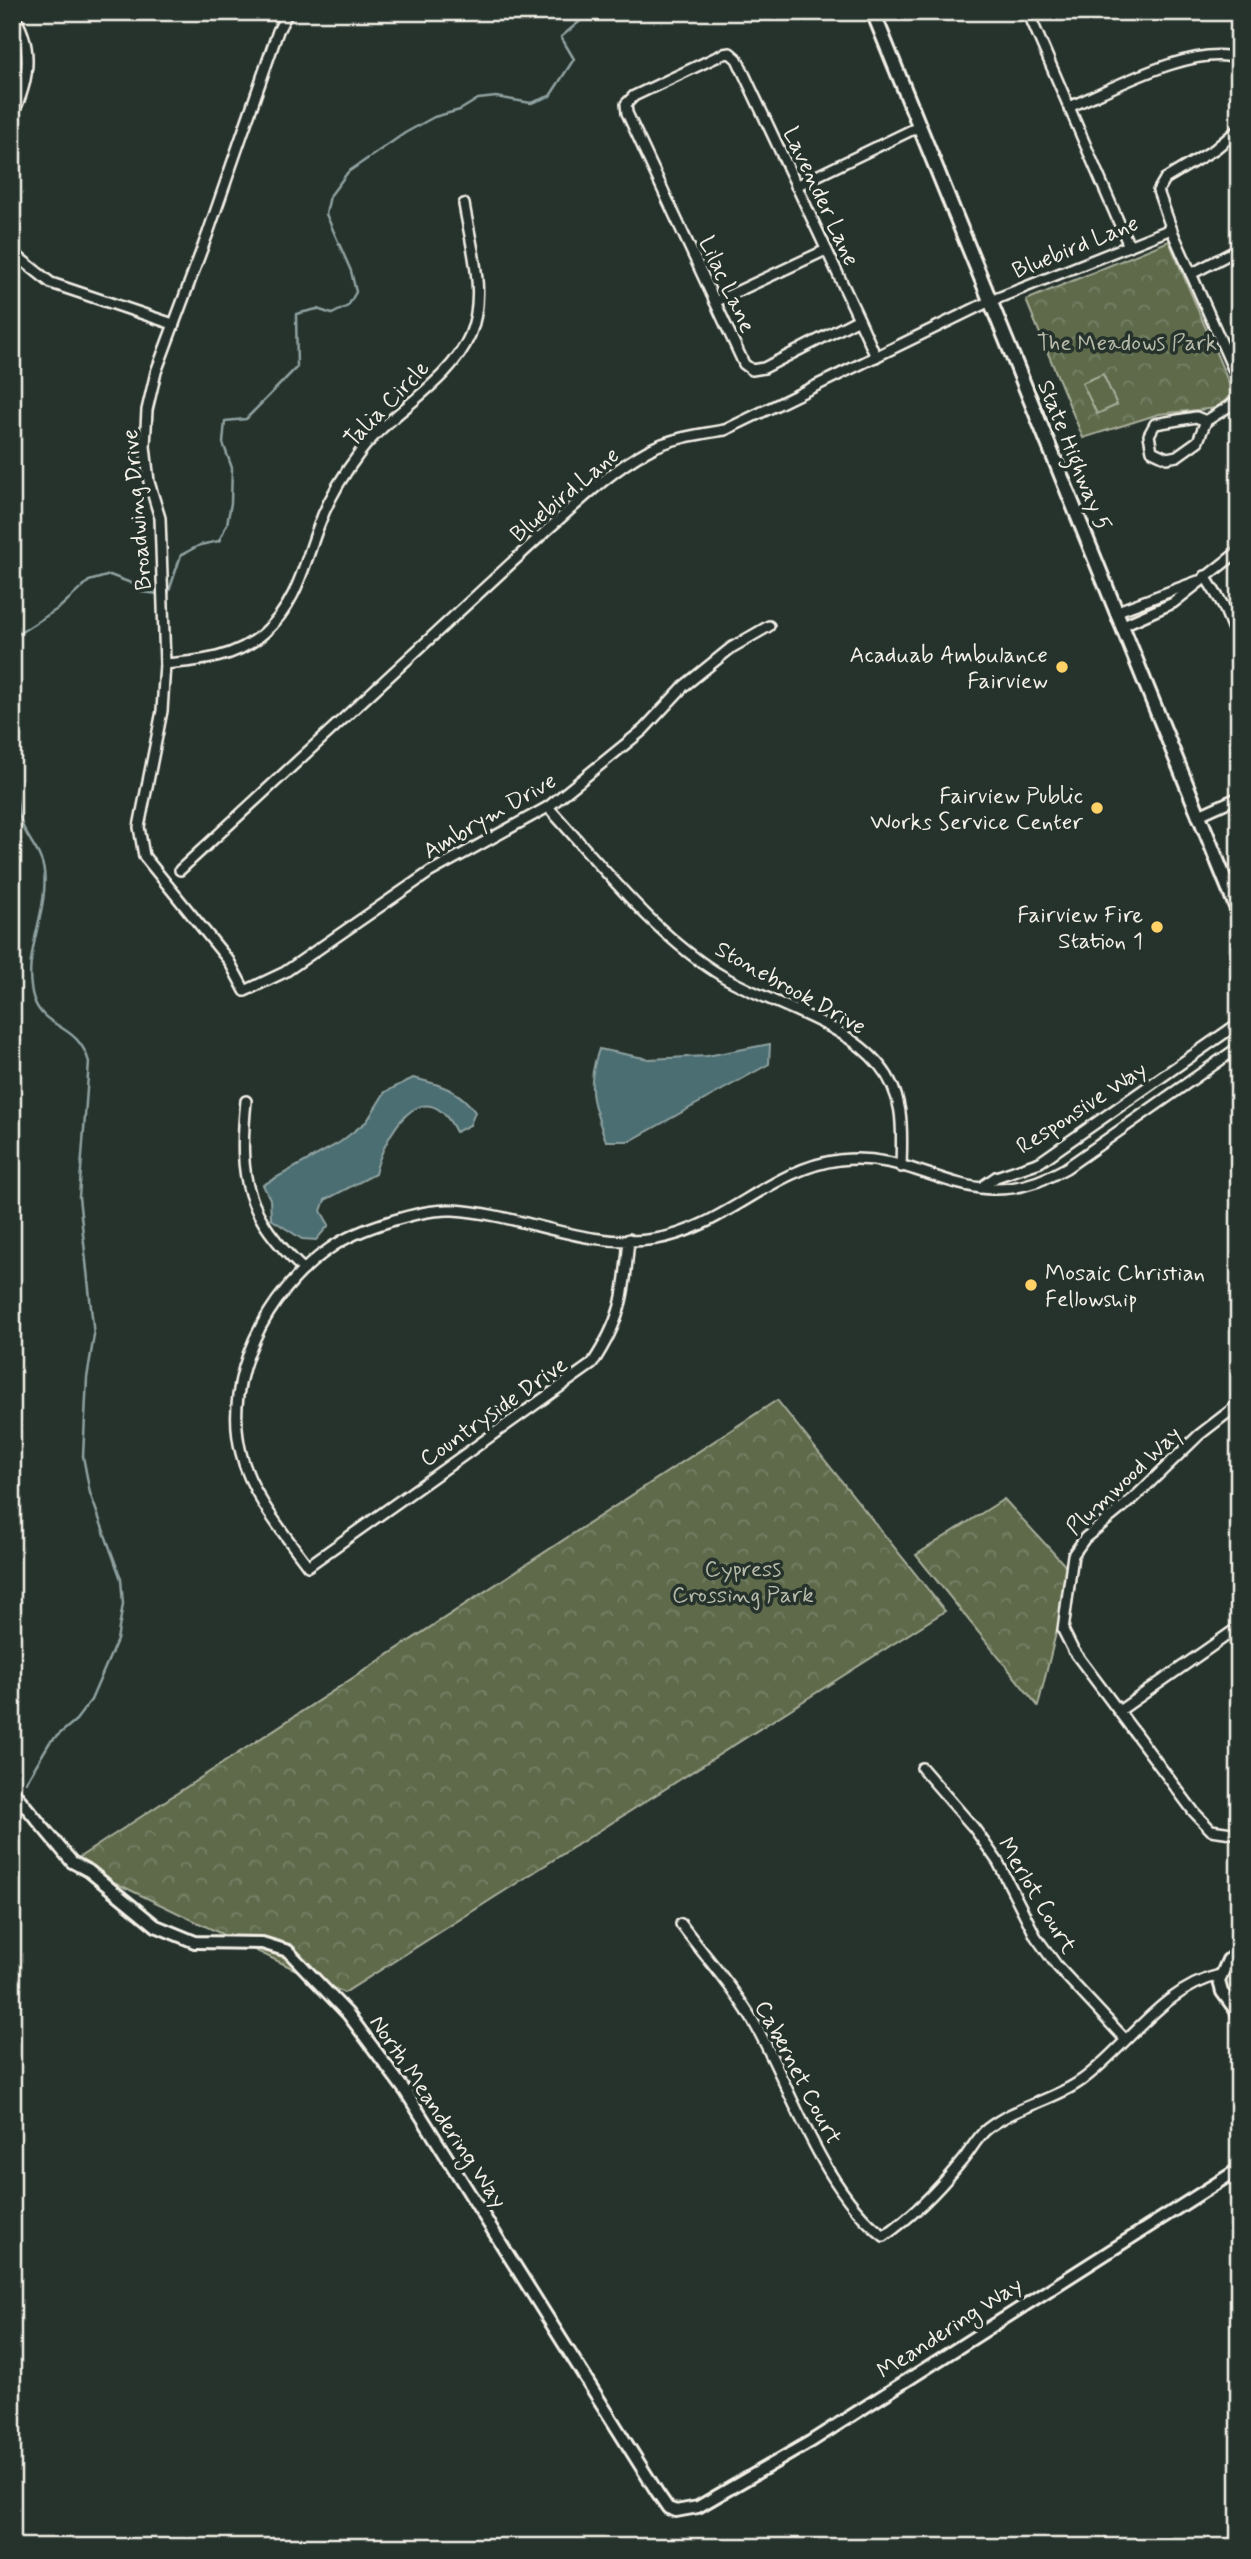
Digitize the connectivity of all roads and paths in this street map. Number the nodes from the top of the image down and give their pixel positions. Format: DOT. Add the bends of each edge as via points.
graph roads {
  1 [pos="288,12"];
  2 [pos="873,12"];
  3 [pos="1028,12"];
  4 [pos="12,13"];
  5 [pos="1239,60"];
  6 [pos="626,104"];
  7 [pos="1069,107"];
  8 [pos="12,116"];
  9 [pos="918,127"];
  10 [pos="1239,129"];
  11 [pos="796,186"];
  12 [pos="464,204"];
  13 [pos="1171,229"];
  14 [pos="1129,246"];
  15 [pos="1239,249"];
  16 [pos="826,250"];
  17 [pos="12,252"];
  18 [pos="1191,274"];
  19 [pos="715,302"];
  20 [pos="988,302"];
  21 [pos="859,320"];
  22 [pos="173,324"];
  23 [pos="876,357"];
  24 [pos="1239,382"];
  25 [pos="1239,400"];
  26 [pos="1206,421"];
  27 [pos="1239,551"];
  28 [pos="1201,579"];
  29 [pos="1115,612"];
  30 [pos="769,625"];
  31 [pos="1121,626"];
  32 [pos="1239,644"];
  33 [pos="165,664"];
  34 [pos="1239,797"];
  35 [pos="548,807"];
  36 [pos="1197,816"];
  37 [pos="180,870"];
  38 [pos="1239,914"];
  39 [pos="245,991"];
  40 [pos="1239,1023"];
  41 [pos="1239,1047"];
  42 [pos="246,1101"];
  43 [pos="901,1167"];
  44 [pos="980,1188"];
  45 [pos="629,1239"];
  46 [pos="304,1270"];
  47 [pos="1239,1404"];
  48 [pos="1239,1628"];
  49 [pos="1119,1711"];
  50 [pos="922,1768"];
  51 [pos="12,1790"];
  52 [pos="1239,1834"];
  53 [pos="681,1924"];
  54 [pos="1239,1953"];
  55 [pos="1220,1975"];
  56 [pos="1239,2015"];
  57 [pos="1125,2039"];
  58 [pos="1239,2169"];
  59 [pos="680,2512"];
  1 -- 22 [label="street, Broadwing Drive"];
  2 -- 9 [label="main road, State Highway 5"];
  3 -- 7 [label="street"];
  4 -- 8 [label="street" via="22,27 28,53 25,91"];
  5 -- 7 [label="street" via="1185,60"];
  6 -- 11 [label="street, Lavender Lane" via="634,96 730,53 737,59"];
  6 -- 19 [label="street, Lilac Lane"];
  7 -- 14 [label="street"];
  9 -- 11 [label="street"];
  9 -- 20 [label="main road, State Highway 5"];
  10 -- 13 [label="street" via="1165,178 1158,191"];
  11 -- 16 [label="street, Lavender Lane"];
  12 -- 33 [label="street, Talia Circle" via="478,290 469,335 454,361 361,451 319,522 300,584 264,633 215,660"];
  13 -- 14 [label="street, Bluebird Lane"];
  13 -- 18 [label="street"];
  14 -- 20 [label="street, Bluebird Lane"];
  15 -- 18 [label="street"];
  16 -- 19 [label="street"];
  16 -- 21 [label="street, Lavender Lane"];
  17 -- 22 [label="street" via="51,283"];
  18 -- 24 [label="street"];
  19 -- 21 [label="street, Lilac Lane" via="744,364 752,370"];
  20 -- 23 [label="street, Bluebird Lane"];
  20 -- 29 [label="main road, State Highway 5"];
  21 -- 23 [label="street, Lavender Lane"];
  22 -- 33 [label="street, Broadwing Drive" via="154,379 145,446 160,518"];
  23 -- 37 [label="street, Bluebird Lane" via="725,430 648,450 615,473 546,531"];
  25 -- 26 [label="street"];
  26 -- 26 [label="street" via="1196,417 1155,425 1149,435 1152,451 1167,458 1177,456 1198,440"];
  27 -- 28 [label="street"];
  28 -- 29 [label="street"];
  28 -- 31 [label="street" via="1173,603"];
  28 -- 32 [label="street" via="1223,605"];
  29 -- 31 [label="main road, State Highway 5"];
  30 -- 35 [label="street, Ambrym Drive" via="684,686 643,730"];
  31 -- 36 [label="main road, State Highway 5"];
  33 -- 39 [label="street, Broadwing Drive" via="162,710 139,827 144,856 229,961"];
  34 -- 36 [label="street"];
  35 -- 39 [label="street, Ambrym Drive" via="430,872 285,972"];
  35 -- 43 [label="street, Stonebrook Drive" via="683,947 722,976 863,1048 894,1086 902,1117"];
  36 -- 38 [label="main road, State Highway 5"];
  40 -- 44 [label="street, Responsive Way" via="1041,1162 996,1177"];
  41 -- 44 [label="street, Responsive Way" via="1044,1181 1000,1191"];
  42 -- 46 [label="street" via="247,1194 278,1246"];
  43 -- 44 [label="street"];
  43 -- 45 [label="street" via="868,1160 811,1166 701,1227 656,1239"];
  45 -- 46 [label="street" via="595,1239 452,1209 412,1214 374,1226 330,1248"];
  45 -- 46 [label="street, Countryside Drive" via="623,1303 612,1334 592,1364 308,1566 249,1479 240,1451 237,1398 246,1359 270,1310"];
  47 -- 49 [label="street, Plumwood Way" via="1085,1538 1073,1555 1063,1630"];
  48 -- 49 [label="street"];
  49 -- 52 [label="street, Plumwood Way" via="1211,1830"];
  50 -- 57 [label="street, Merlot Court" via="998,1862 1036,1937 1057,1966"];
  51 -- 59 [label="street, North Meandering Way" via="72,1862 156,1926 195,1942 262,1942 288,1951 348,2014 406,2092 657,2492 668,2508"];
  53 -- 57 [label="street, Cabernet Court" via="757,2026 822,2158 857,2211 884,2236 929,2198 985,2130 1014,2110 1080,2081"];
  54 -- 55 [label="street" via="1228,1960"];
  55 -- 56 [label="street" via="1219,1986"];
  55 -- 57 [label="street" via="1199,1979"];
  58 -- 59 [label="street, Meandering Way" via="810,2442 698,2507"];
}
